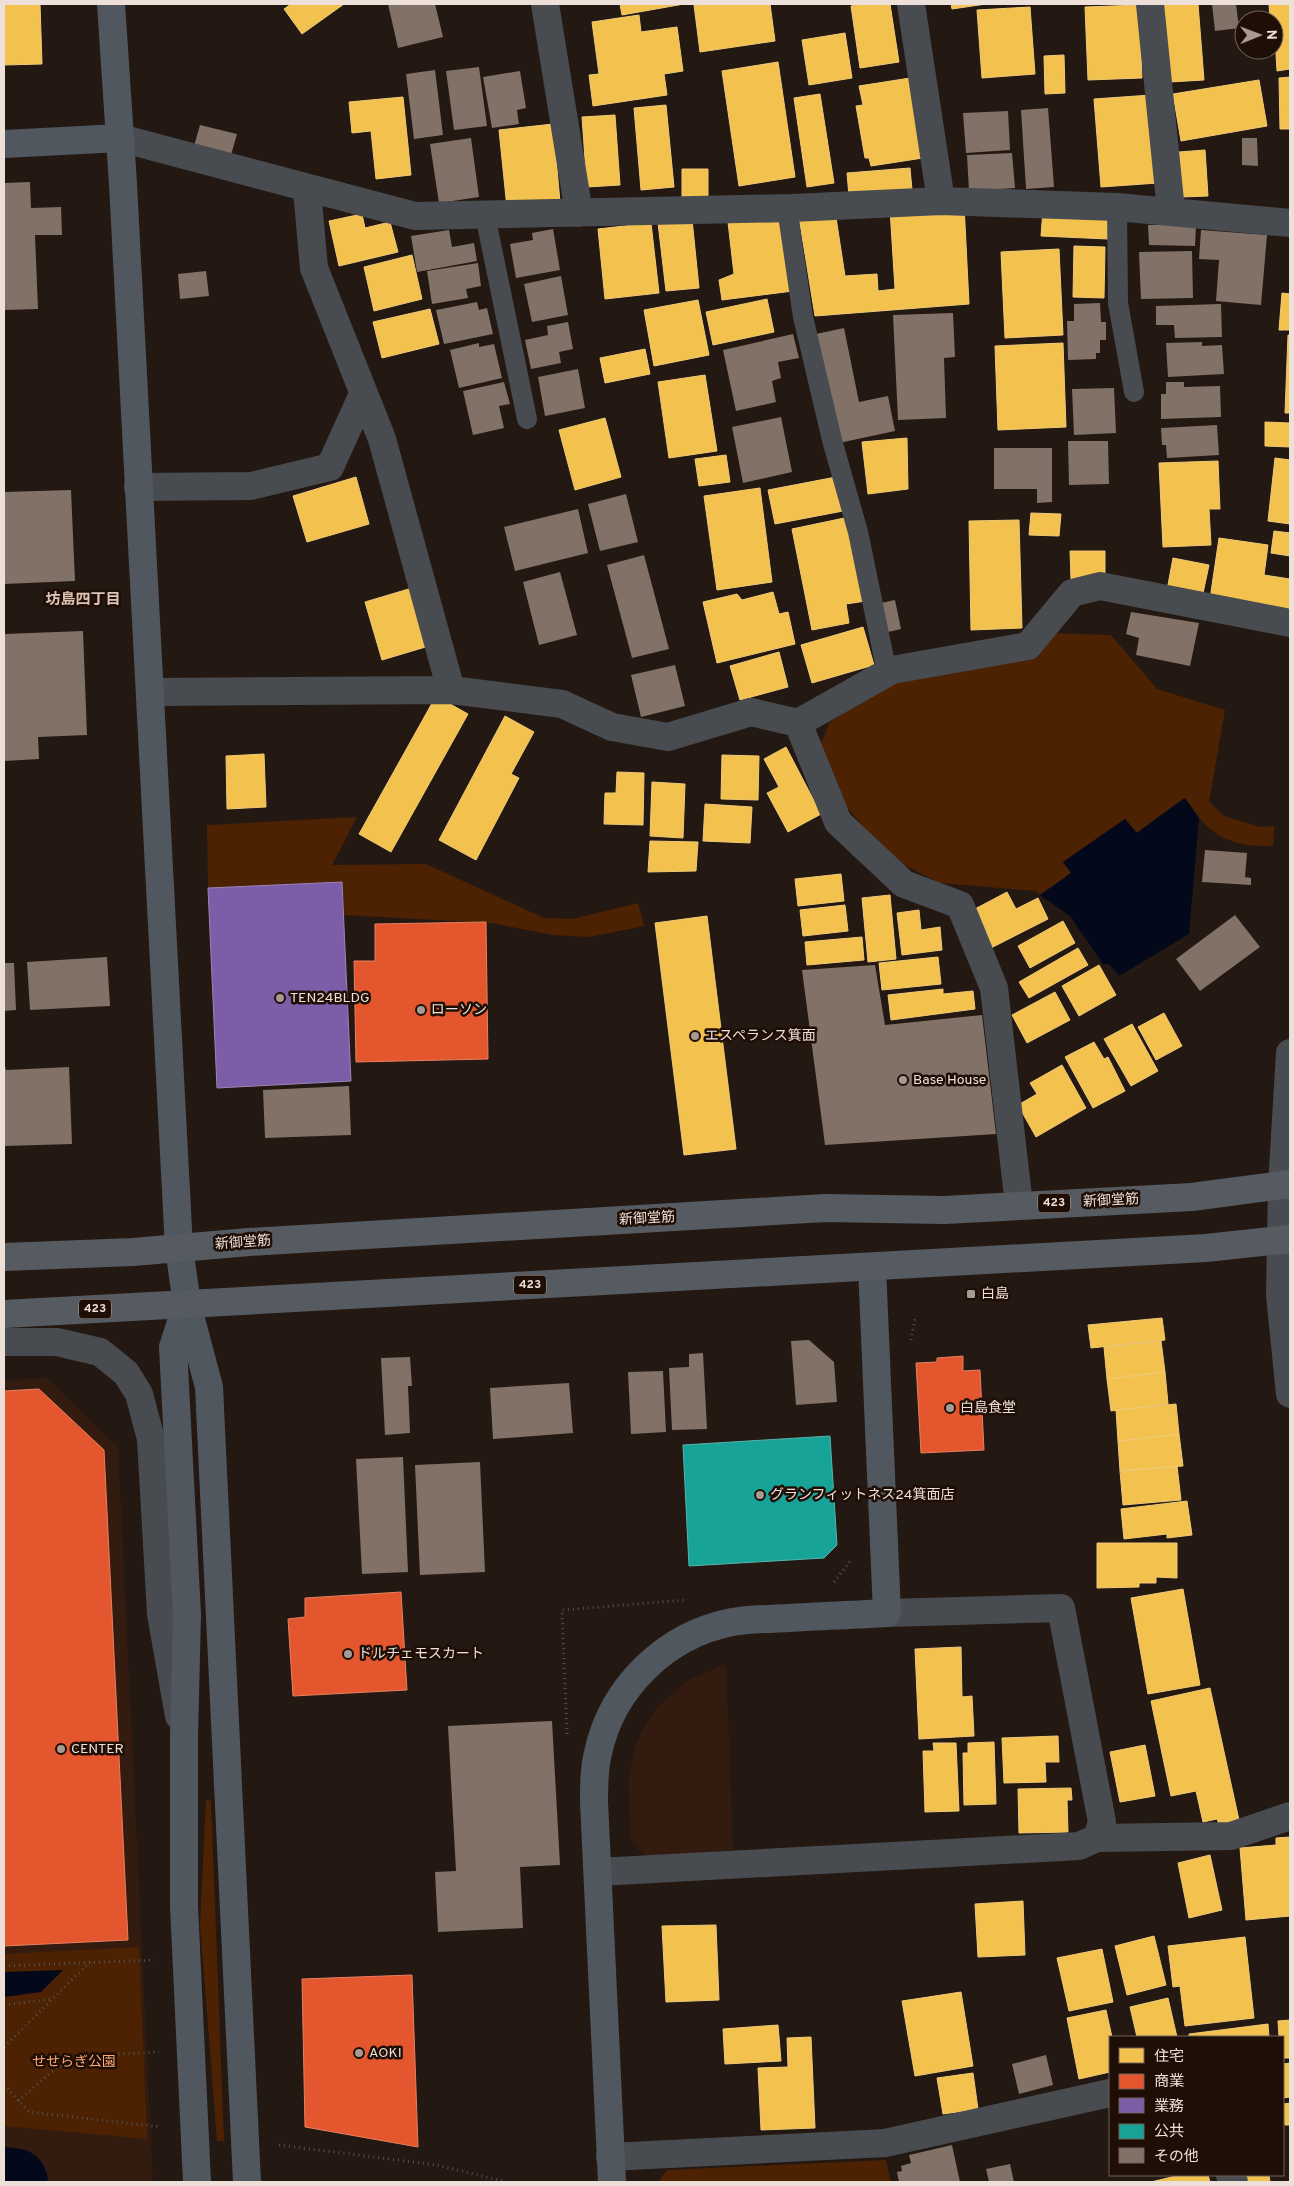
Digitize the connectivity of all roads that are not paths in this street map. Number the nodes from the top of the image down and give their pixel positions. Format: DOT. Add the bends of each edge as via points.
graph roads {
  1 [pos="111,4"];
  2 [pos="545,4"];
  3 [pos="911,4"];
  4 [pos="1150,4"];
  5 [pos="120,138"];
  6 [pos="4,144"];
  7 [pos="307,190"];
  8 [pos="941,201"];
  9 [pos="1117,207"];
  10 [pos="787,208"];
  11 [pos="1170,211"];
  12 [pos="579,213"];
  13 [pos="485,215"];
  14 [pos="1290,223"];
  15 [pos="1134,392"];
  16 [pos="363,394"];
  17 [pos="527,419"];
  18 [pos="138,487"];
  19 [pos="1290,623"];
  20 [pos="887,672"];
  21 [pos="451,690"];
  22 [pos="150,692"];
  23 [pos="798,724"];
  24 [pos="1290,1053"];
  25 [pos="1286,1185"];
  26 [pos="1019,1205"];
  27 [pos="1285,1240"];
  28 [pos="178,1248"];
  29 [pos="4,1257"];
  30 [pos="872,1267"];
  31 [pos="187,1304"];
  32 [pos="4,1314"];
  33 [pos="4,1342"];
  34 [pos="1290,1394"];
  35 [pos="887,1613"];
  36 [pos="184,1737"];
  37 [pos="1290,1816"];
  38 [pos="1096,1838"];
  39 [pos="598,1872"];
  40 [pos="1109,2093"];
  41 [pos="247,2170"];
  42 [pos="611,2170"];
  43 [pos="197,2182"];
  1 -- 5 [label="street"];
  2 -- 12 [label="street"];
  3 -- 8 [label="street"];
  4 -- 11 [label="street"];
  5 -- 6 [label="street"];
  5 -- 7 [label="street"];
  5 -- 18 [label="street"];
  7 -- 13 [label="street" via="415,216"];
  7 -- 16 [label="street" via="314,268"];
  8 -- 9 [label="street"];
  8 -- 10 [label="street"];
  9 -- 11 [label="street"];
  9 -- 15 [label="lane" via="1118,303"];
  10 -- 12 [label="street"];
  10 -- 20 [label="lane" via="804,317 832,440 858,532"];
  11 -- 14 [label="street"];
  12 -- 13 [label="street"];
  13 -- 17 [label="lane"];
  16 -- 18 [label="street" via="330,467 251,486"];
  16 -- 21 [label="street" via="382,439"];
  18 -- 22 [label="street"];
  19 -- 20 [label="street" via="1100,586 1072,593 1028,646"];
  20 -- 23 [label="street"];
  21 -- 22 [label="street"];
  21 -- 23 [label="street" via="562,704 612,727 668,737 751,712"];
  22 -- 28 [label="street"];
  23 -- 26 [label="street" via="838,822 904,884 960,905 994,988"];
  24 -- 25 [label="street"];
  25 -- 26 [label="highway, 新御堂筋 / 423" via="1192,1197"];
  25 -- 27 [label="street"];
  26 -- 28 [label="highway, 新御堂筋 / 423" via="944,1210 825,1208"];
  27 -- 30 [label="highway, 423" via="1206,1248"];
  27 -- 34 [label="street" via="1280,1295"];
  28 -- 29 [label="highway, 新御堂筋 / 423"];
  28 -- 31 [label="street"];
  30 -- 31 [label="highway, 423"];
  30 -- 35 [label="street"];
  31 -- 32 [label="highway, 423"];
  31 -- 36 [label="street" via="173,1347 187,1615"];
  31 -- 41 [label="street" via="209,1387"];
  33 -- 36 [label="street" via="57,1342 100,1352 126,1373 139,1394 151,1439 161,1614"];
  35 -- 38 [label="street" via="1061,1608 1102,1822"];
  35 -- 39 [label="street" via="732,1622 696,1633 669,1647 650,1662 615,1706 599,1748 594,1802"];
  36 -- 43 [label="street" via="184,1906"];
  37 -- 38 [label="street" via="1231,1836"];
  38 -- 39 [label="street" via="1079,1846"];
  39 -- 42 [label="street"];
  40 -- 42 [label="street" via="885,2143"];
}
